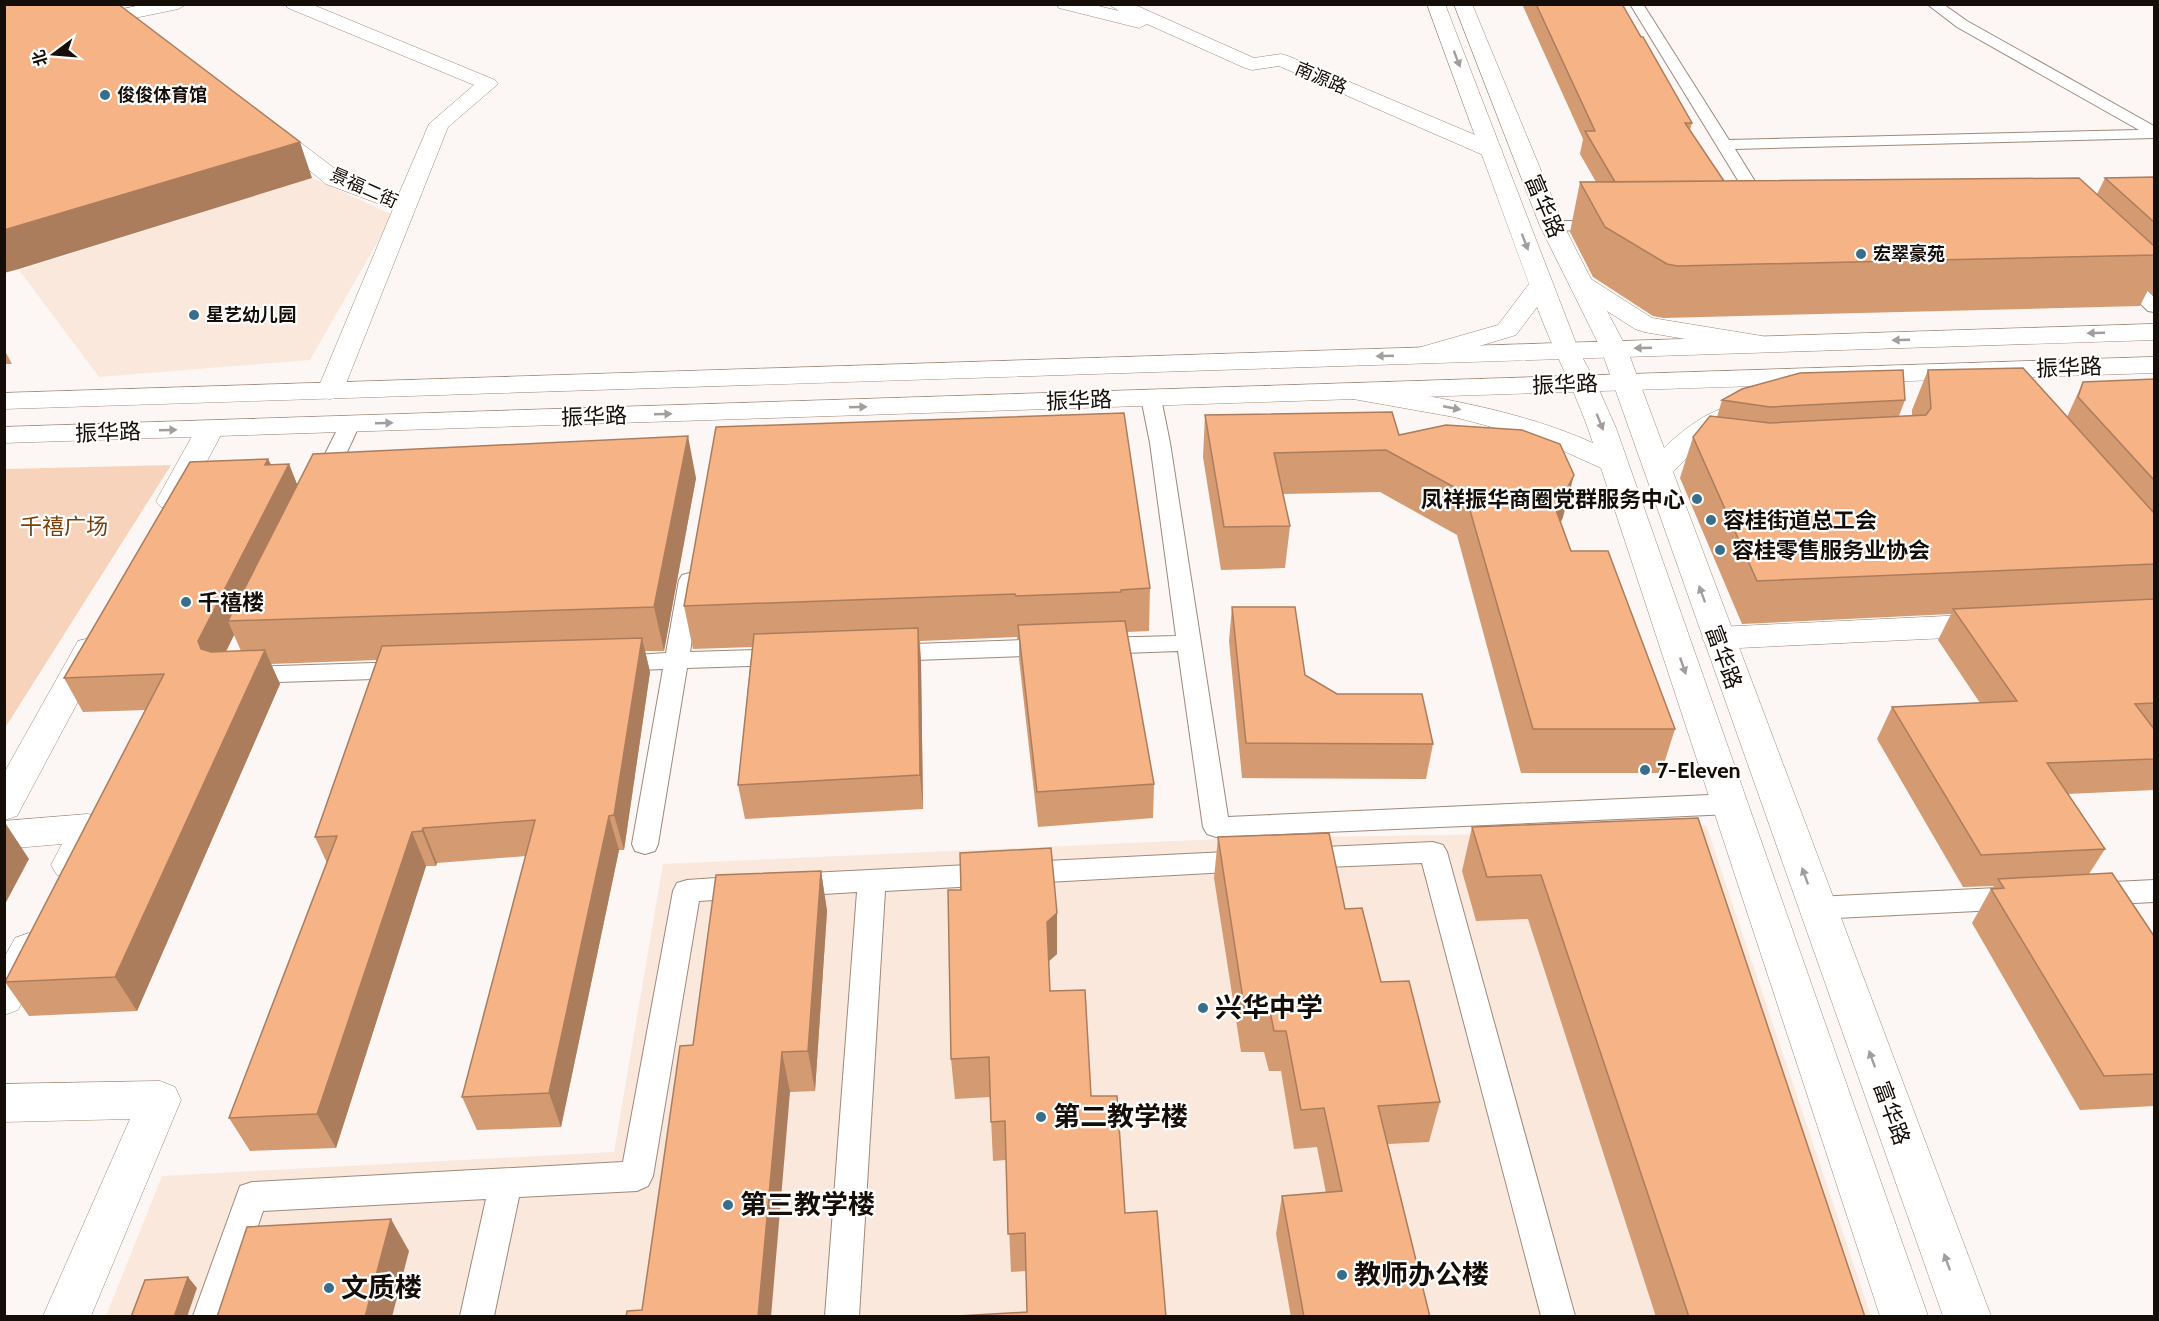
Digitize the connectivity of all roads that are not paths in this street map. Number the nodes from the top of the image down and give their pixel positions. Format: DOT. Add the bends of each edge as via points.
graph roads {
  1 [pos="178,4"];
  2 [pos="294,4"];
  3 [pos="1065,4"];
  4 [pos="1117,4"];
  5 [pos="1436,4"];
  6 [pos="1463,4"];
  7 [pos="1636,4"];
  8 [pos="1933,4"];
  9 [pos="143,28"];
  10 [pos="1179,32"];
  11 [pos="252,114"];
  12 [pos="2154,133"];
  13 [pos="1725,145"];
  14 [pos="1491,150"];
  15 [pos="405,206"];
  16 [pos="1762,224"];
  17 [pos="1622,225"];
  18 [pos="1552,226"];
  19 [pos="2112,267"];
  20 [pos="1581,282"];
  21 [pos="1541,284"];
  22 [pos="2154,307"];
  23 [pos="2154,332"];
  24 [pos="1762,344"];
  25 [pos="1614,349"];
  26 [pos="1566,351"];
  27 [pos="1423,355"];
  28 [pos="2154,364"];
  29 [pos="1845,375"];
  30 [pos="1625,382"];
  31 [pos="1584,383"];
  32 [pos="330,391"];
  33 [pos="1353,391"];
  34 [pos="1151,398"];
  35 [pos="4,401"];
  36 [pos="350,424"];
  37 [pos="210,429"];
  38 [pos="4,435"];
  39 [pos="1682,446"];
  40 [pos="1710,450"];
  41 [pos="1614,463"];
  42 [pos="1657,471"];
  43 [pos="315,496"];
  44 [pos="159,523"];
  45 [pos="695,555"];
  46 [pos="2013,624"];
  47 [pos="102,628"];
  48 [pos="1718,638"];
  49 [pos="1188,642"];
  50 [pos="867,654"];
  51 [pos="238,655"];
  52 [pos="807,656"];
  53 [pos="676,661"];
  54 [pos="594,664"];
  55 [pos="428,669"];
  56 [pos="1731,804"];
  57 [pos="4,807"];
  58 [pos="4,835"];
  59 [pos="645,844"];
  60 [pos="872,880"];
  61 [pos="2154,891"];
  62 [pos="2073,895"];
  63 [pos="2038,897"];
  64 [pos="1816,908"];
  65 [pos="15,956"];
  66 [pos="4,998"];
  67 [pos="4,1103"];
  68 [pos="506,1183"];
  69 [pos="67,1317"];
  70 [pos="210,1317"];
  71 [pos="477,1317"];
  72 [pos="842,1317"];
  73 [pos="1558,1317"];
  74 [pos="1904,1317"];
  75 [pos="1967,1317"];
  1 -- 9 [label="street" via="125,14"];
  2 -- 15 [label="street" via="488,84 439,124"];
  3 -- 10 [label="street"];
  4 -- 10 [label="street, 南源路"];
  5 -- 14 [label="street, 富华路, one-way"];
  6 -- 18 [label="street, 富华路"];
  7 -- 13 [label="lane"];
  8 -- 12 [label="lane"];
  10 -- 14 [label="street, 南源路" via="1252,64 1281,60"];
  11 -- 15 [label="street, 景福二街" via="334,179"];
  12 -- 13 [label="lane"];
  13 -- 16 [label="lane" via="1773,224"];
  14 -- 21 [label="street, 富华路, one-way"];
  15 -- 32 [label="street"];
  17 -- 18 [label="lane"];
  18 -- 20 [label="street, 富华路"];
  19 -- 22 [label="lane"];
  20 -- 24 [label="street" via="1644,324"];
  20 -- 25 [label="street, 富华路"];
  21 -- 26 [label="street, 富华路"];
  21 -- 27 [label="street" via="1507,330"];
  23 -- 24 [label="street, 振华路, one-way"];
  24 -- 25 [label="street, 振华路, one-way"];
  25 -- 26 [label="street, 振华路"];
  25 -- 30 [label="street, 富华路"];
  26 -- 27 [label="street, 振华路"];
  26 -- 31 [label="street, 富华路"];
  27 -- 32 [label="street, 振华路, one-way"];
  28 -- 29 [label="street, 振华路" via="1898,384"];
  29 -- 30 [label="street, 振华路"];
  29 -- 39 [label="street" via="1752,404 1693,435"];
  30 -- 31 [label="street, 振华路"];
  30 -- 42 [label="street, 富华路"];
  31 -- 33 [label="street, 振华路"];
  31 -- 41 [label="street, 富华路, one-way"];
  32 -- 35 [label="street, 振华路"];
  33 -- 34 [label="street, 振华路"];
  33 -- 41 [label="street, one-way" via="1456,409 1547,433"];
  36 -- 34 [label="street, 振华路, one-way" via="718,421"];
  34 -- 49 [label="lane"];
  36 -- 37 [label="street, 振华路"];
  36 -- 43 [label="lane"];
  38 -- 37 [label="street, 振华路, one-way"];
  37 -- 44 [label="street"];
  39 -- 40 [label="lane"];
  39 -- 42 [label="street"];
  41 -- 56 [label="street, 富华路, one-way"];
  48 -- 42 [label="street, 富华路, one-way"];
  45 -- 53 [label="lane"];
  46 -- 48 [label="street"];
  47 -- 57 [label="street"];
  64 -- 48 [label="street, 富华路, one-way"];
  49 -- 50 [label="lane"];
  49 -- 56 [label="lane" via="1216,827"];
  51 -- 55 [label="lane" via="228,676"];
  52 -- 53 [label="lane"];
  53 -- 54 [label="lane"];
  53 -- 59 [label="lane"];
  56 -- 74 [label="street, 富华路"];
  58 -- 65 [label="street" via="87,828 51,903"];
  60 -- 68 [label="lane" via="687,891 637,1176"];
  60 -- 72 [label="lane"];
  60 -- 73 [label="lane" via="1433,852"];
  61 -- 62 [label="lane"];
  63 -- 64 [label="lane"];
  75 -- 64 [label="street, 富华路, one-way"];
  65 -- 66 [label="street"];
  67 -- 69 [label="street" via="160,1100"];
  68 -- 70 [label="lane" via="252,1197"];
  68 -- 71 [label="lane"];
}
